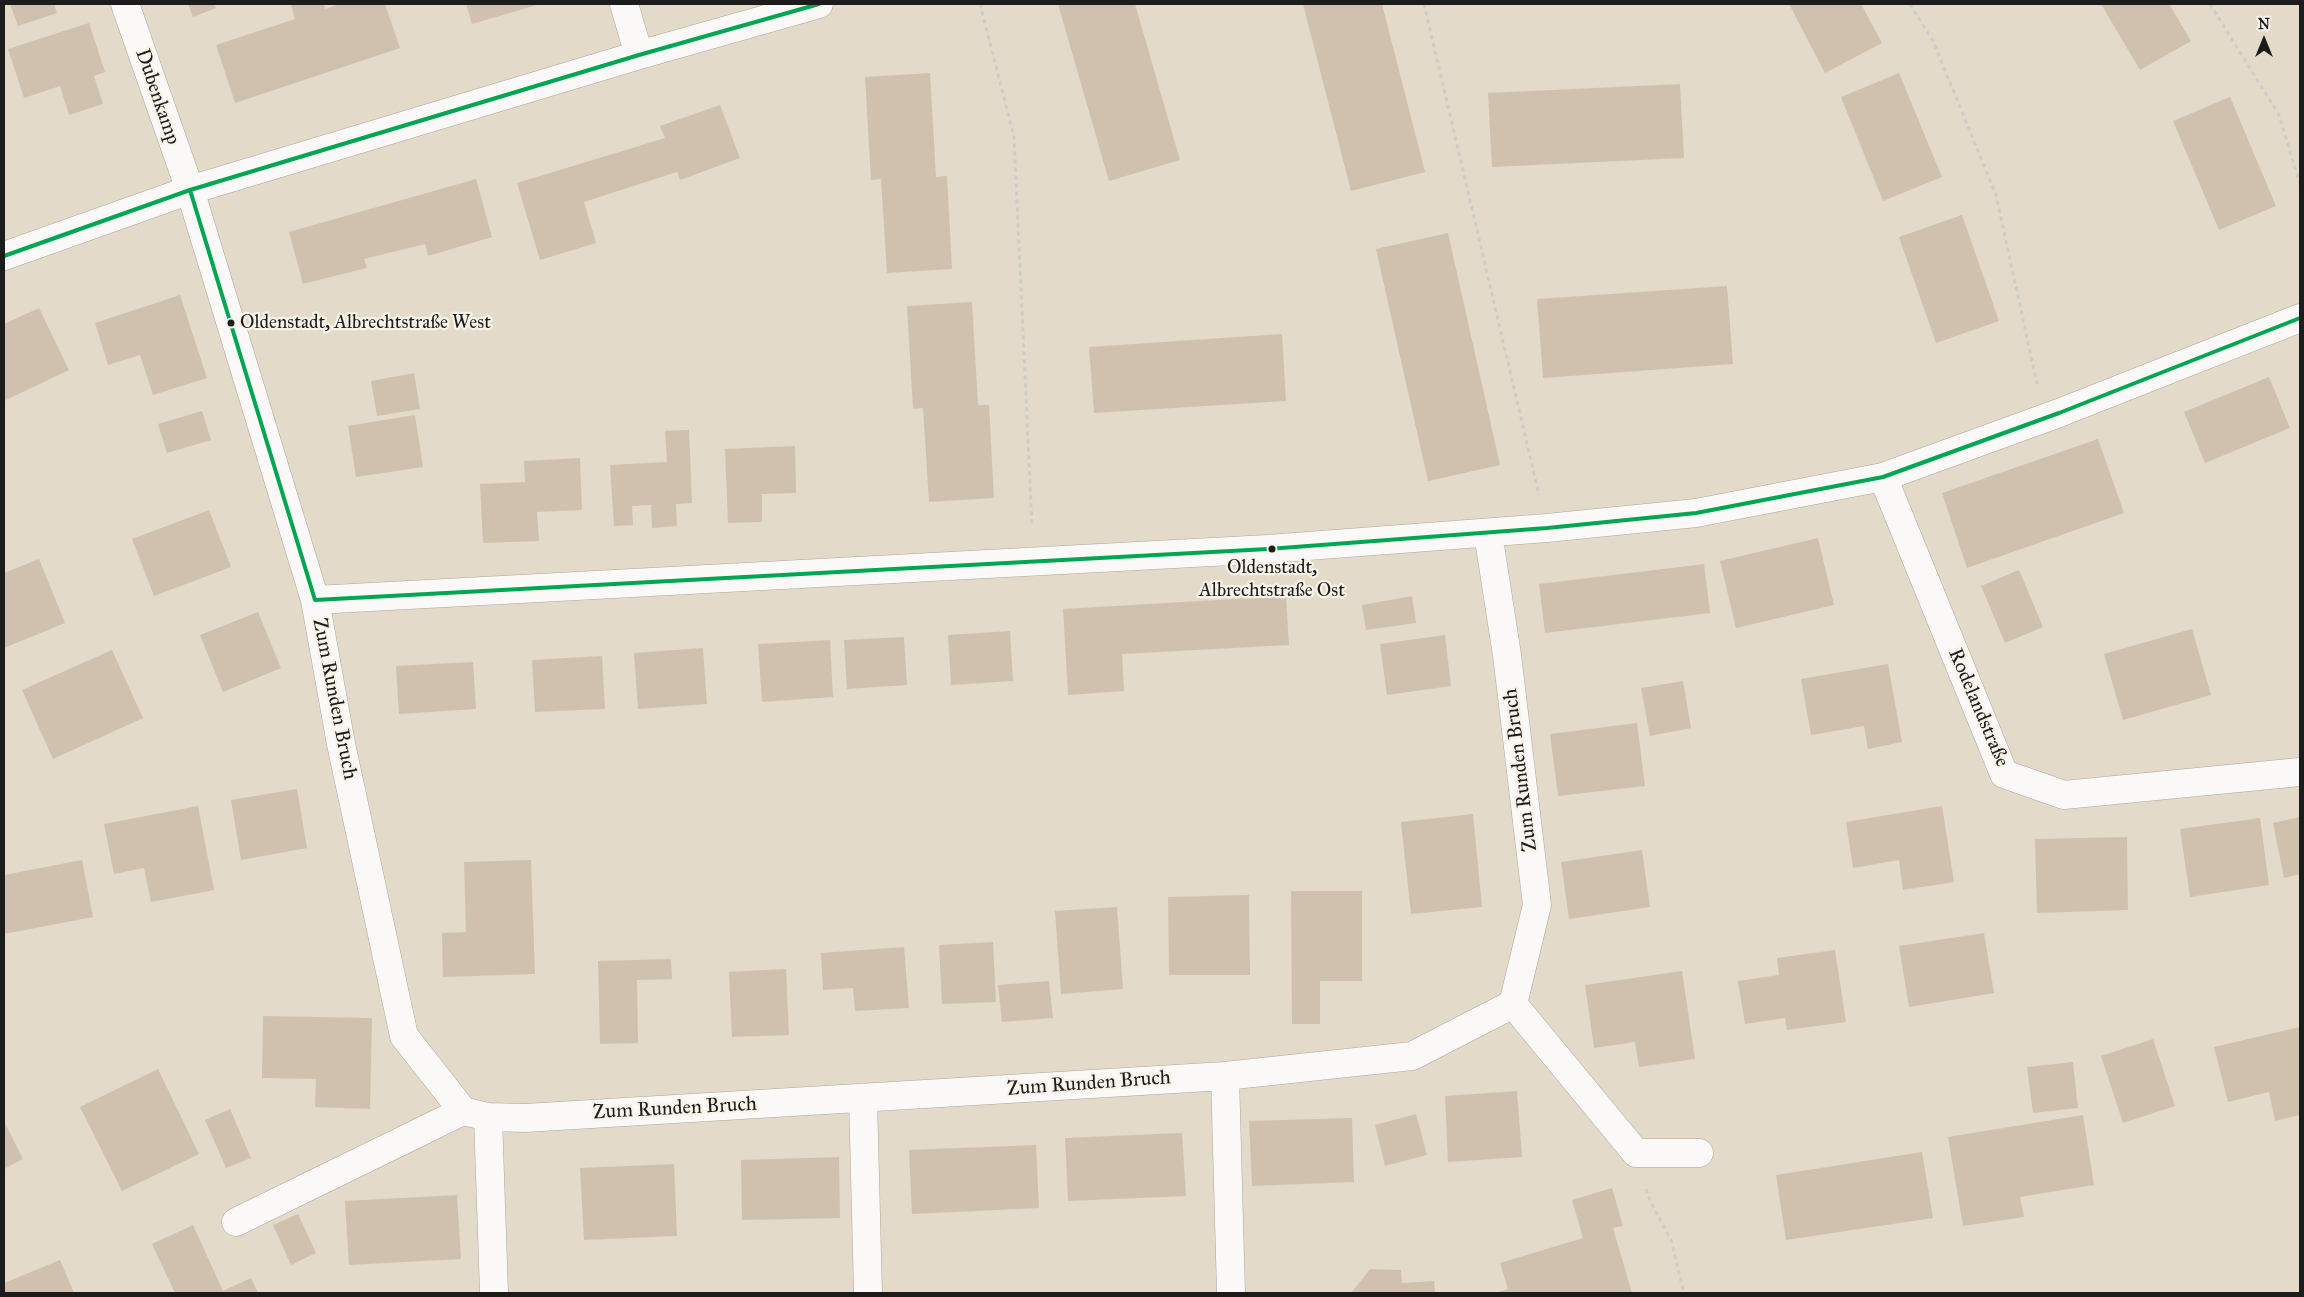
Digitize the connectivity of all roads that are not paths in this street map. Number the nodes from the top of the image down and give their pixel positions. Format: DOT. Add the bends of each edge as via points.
graph roads {
  1 [pos="124,4"];
  2 [pos="624,4"];
  3 [pos="819,4"];
  4 [pos="639,55"];
  5 [pos="190,190"];
  6 [pos="4,256"];
  7 [pos="2300,318"];
  8 [pos="1883,477"];
  9 [pos="1488,533"];
  10 [pos="315,600"];
  11 [pos="2300,772"];
  12 [pos="1513,1004"];
  13 [pos="1225,1076"];
  14 [pos="863,1098"];
  15 [pos="475,1114"];
  16 [pos="1699,1153"];
  17 [pos="236,1222"];
  18 [pos="494,1293"];
  19 [pos="868,1293"];
  20 [pos="1231,1293"];
  1 -- 5 [label="street, Dubenkamp"];
  2 -- 4 [label="street"];
  3 -- 4 [label="street"];
  4 -- 5 [label="street"];
  5 -- 6 [label="street"];
  5 -- 10 [label="street, Zum Runden Bruch"];
  7 -- 8 [label="street" via="2044,419"];
  8 -- 9 [label="street" via="1696,513"];
  8 -- 11 [label="street, Rodelandstraße" via="2004,774 2064,795"];
  9 -- 10 [label="street" via="1268,549"];
  9 -- 12 [label="street, Zum Runden Bruch" via="1507,655 1537,905"];
  10 -- 15 [label="street, Zum Runden Bruch" via="341,744 404,1036"];
  12 -- 13 [label="street, Zum Runden Bruch" via="1412,1056"];
  12 -- 16 [label="street" via="1636,1153"];
  13 -- 14 [label="street, Zum Runden Bruch"];
  13 -- 20 [label="street"];
  14 -- 15 [label="street, Zum Runden Bruch" via="525,1118"];
  14 -- 19 [label="street"];
  15 -- 17 [label="street, Zum Runden Bruch"];
  15 -- 18 [label="street"];
}
